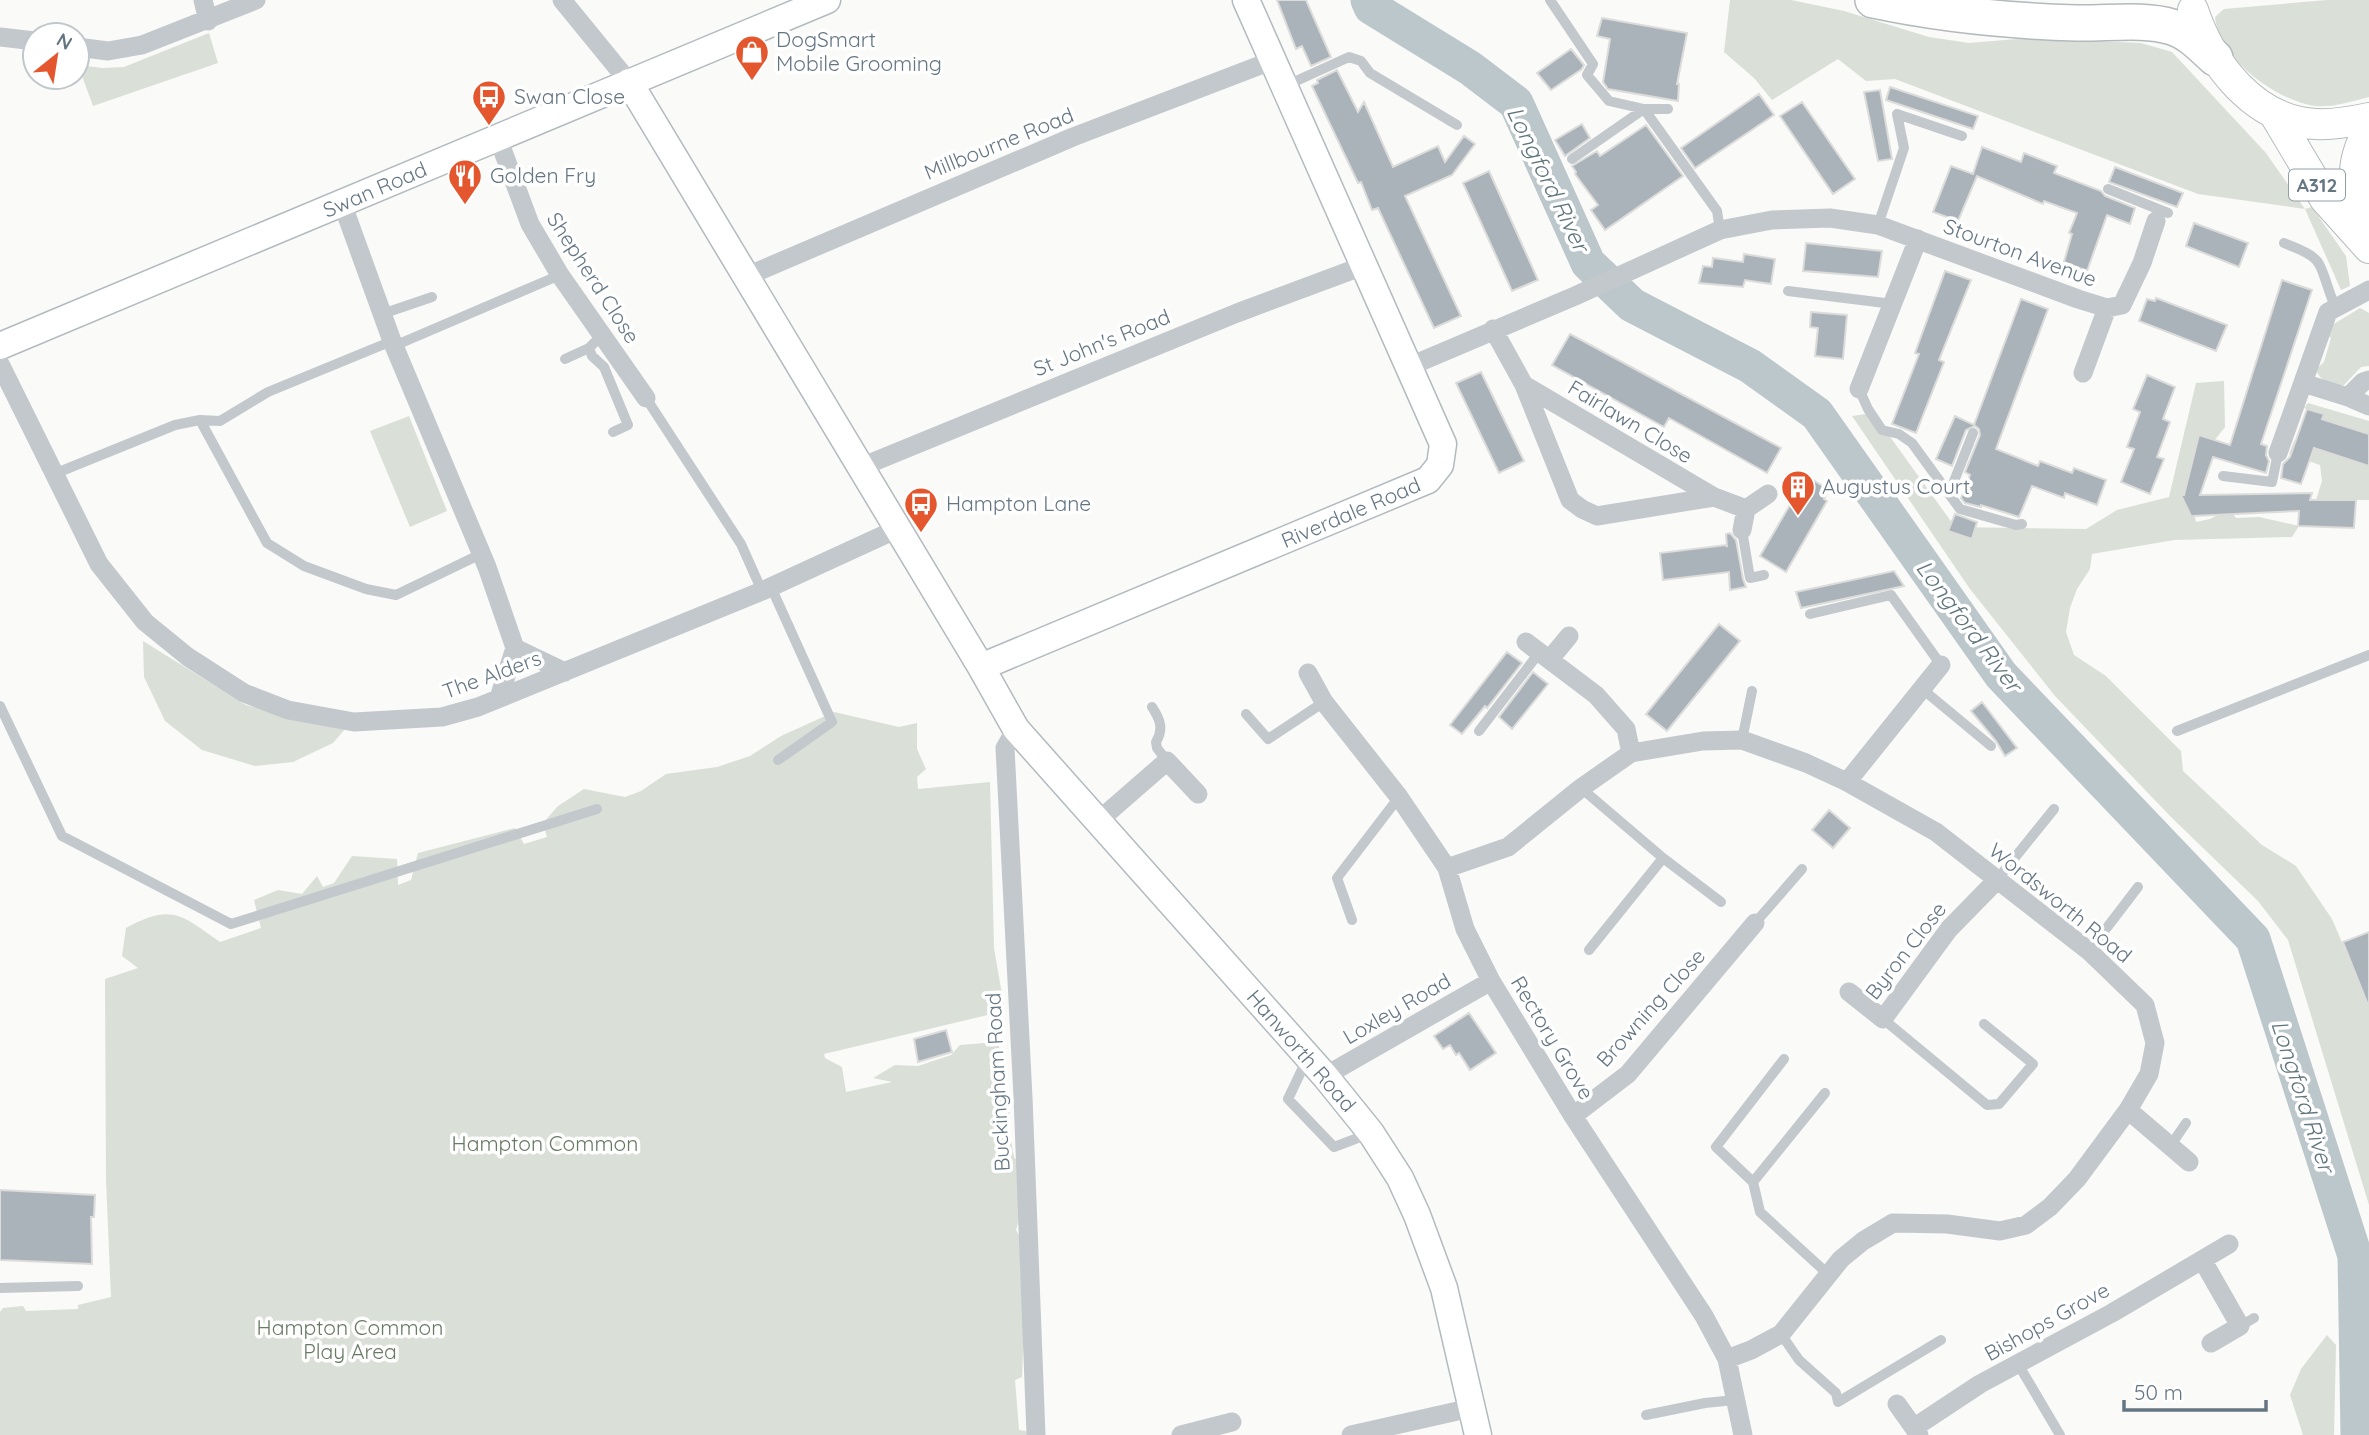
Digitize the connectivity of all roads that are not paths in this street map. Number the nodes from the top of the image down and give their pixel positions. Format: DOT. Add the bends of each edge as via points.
graph roads {
  1 [pos="203,0"];
  2 [pos="256,0"];
  3 [pos="562,0"];
  4 [pos="827,0"];
  5 [pos="1246,0"];
  6 [pos="1550,0"];
  7 [pos="1873,0"];
  8 [pos="2193,10"];
  9 [pos="208,21"];
  10 [pos="0,37"];
  11 [pos="21,39"];
  12 [pos="91,49"];
  13 [pos="2215,58"];
  14 [pos="1272,61"];
  15 [pos="629,82"];
  16 [pos="1284,86"];
  17 [pos="1644,109"];
  18 [pos="1668,109"];
  19 [pos="2275,115"];
  20 [pos="2369,118"];
  21 [pos="1457,125"];
  22 [pos="2369,128"];
  23 [pos="1962,136"];
  24 [pos="498,138"];
  25 [pos="1572,159"];
  26 [pos="2108,189"];
  27 [pos="342,203"];
  28 [pos="2161,214"];
  29 [pos="1878,225"];
  30 [pos="2369,226"];
  31 [pos="1720,230"];
  32 [pos="1918,239"];
  33 [pos="2284,243"];
  34 [pos="2369,248"];
  35 [pos="1363,266"];
  36 [pos="560,275"];
  37 [pos="747,276"];
  38 [pos="2369,290"];
  39 [pos="1788,291"];
  40 [pos="432,297"];
  41 [pos="1893,304"];
  42 [pos="2107,308"];
  43 [pos="2336,308"];
  44 [pos="382,314"];
  45 [pos="1493,329"];
  46 [pos="596,342"];
  47 [pos="393,344"];
  48 [pos="0,346"];
  49 [pos="565,359"];
  50 [pos="0,364"];
  51 [pos="1408,367"];
  52 [pos="2083,373"];
  53 [pos="2369,380"];
  54 [pos="2303,383"];
  55 [pos="1524,385"];
  56 [pos="1859,389"];
  57 [pos="2348,397"];
  58 [pos="646,398"];
  59 [pos="2369,406"];
  60 [pos="200,420"];
  61 [pos="613,432"];
  62 [pos="1973,433"];
  63 [pos="2278,453"];
  64 [pos="861,467"];
  65 [pos="53,474"];
  66 [pos="2223,476"];
  67 [pos="1768,494"];
  68 [pos="1949,494"];
  69 [pos="1714,498"];
  70 [pos="1746,509"];
  71 [pos="2022,524"];
  72 [pos="897,529"];
  73 [pos="1741,530"];
  74 [pos="481,554"];
  75 [pos="1764,575"];
  76 [pos="766,589"];
  77 [pos="1810,614"];
  78 [pos="1569,636"];
  79 [pos="515,648"];
  80 [pos="1538,651"];
  81 [pos="2369,655"];
  82 [pos="1941,665"];
  83 [pos="981,667"];
  84 [pos="565,673"];
  85 [pos="1308,673"];
  86 [pos="1922,688"];
  87 [pos="1752,691"];
  88 [pos="499,698"];
  89 [pos="1324,702"];
  90 [pos="0,706"];
  91 [pos="1152,707"];
  92 [pos="1246,713"];
  93 [pos="1016,729"];
  94 [pos="1479,731"];
  95 [pos="2177,731"];
  96 [pos="1742,740"];
  97 [pos="1991,747"];
  98 [pos="1631,752"];
  99 [pos="778,760"];
  100 [pos="1167,761"];
  101 [pos="1847,782"];
  102 [pos="1581,788"];
  103 [pos="1198,794"];
  104 [pos="1399,797"];
  105 [pos="597,809"];
  106 [pos="2054,809"];
  107 [pos="1097,822"];
  108 [pos="1663,858"];
  109 [pos="1447,868"];
  110 [pos="1801,869"];
  111 [pos="1996,881"];
  112 [pos="2138,887"];
  113 [pos="1721,902"];
  114 [pos="1352,920"];
  115 [pos="1755,923"];
  116 [pos="1589,950"];
  117 [pos="2089,951"];
  118 [pos="1491,981"];
  119 [pos="1849,992"];
  120 [pos="1882,1019"];
  121 [pos="1984,1024"];
  122 [pos="1784,1059"];
  123 [pos="1317,1067"];
  124 [pos="1825,1093"];
  125 [pos="2128,1110"];
  126 [pos="1573,1116"];
  127 [pos="2186,1122"];
  128 [pos="1371,1133"];
  129 [pos="2171,1145"];
  130 [pos="2189,1162"];
  131 [pos="1753,1182"];
  132 [pos="2229,1244"];
  133 [pos="2203,1261"];
  134 [pos="1829,1275"];
  135 [pos="78,1286"];
  136 [pos="0,1287"];
  137 [pos="1781,1334"];
  138 [pos="1941,1340"];
  139 [pos="2211,1343"];
  140 [pos="1727,1359"];
  141 [pos="2018,1364"];
  142 [pos="1735,1400"];
  143 [pos="1897,1404"];
  144 [pos="1471,1408"];
  145 [pos="1646,1415"];
  146 [pos="1231,1421"];
  147 [pos="1917,1431"];
  148 [pos="1359,1434"];
  149 [pos="1036,1435"];
  150 [pos="1181,1435"];
  151 [pos="1478,1435"];
  152 [pos="1743,1435"];
  153 [pos="2060,1435"];
  1 -- 9 [label="street"];
  2 -- 9 [label="street"];
  3 -- 15 [label="street"];
  4 -- 15 [label="street, Swan Road"];
  5 -- 14 [label="street, Riverdale Road"];
  6 -- 17 [label="lane" via="1593,64 1587,75 1599,92 1609,101"];
  7 -- 13 [label="highway" via="2007,19 2157,23 2185,33"];
  8 -- 13 [label="main road"];
  9 -- 12 [label="street" via="142,45"];
  10 -- 11 [label="street"];
  13 -- 19 [label="main road" via="2232,81"];
  14 -- 16 [label="street, Riverdale Road"];
  14 -- 37 [label="street, Millbourne Road" via="1073,137"];
  15 -- 24 [label="street, Swan Road"];
  15 -- 37 [label="street"];
  16 -- 21 [label="lane" via="1349,57"];
  16 -- 35 [label="street, Riverdale Road"];
  17 -- 18 [label="lane"];
  17 -- 25 [label="lane"];
  17 -- 31 [label="lane" via="1717,211"];
  19 -- 20 [label="main road" via="2314,125"];
  19 -- 34 [label="main road, A312" via="2325,199"];
  22 -- 30 [label="main road, A312" via="2353,168"];
  23 -- 29 [label="lane" via="1897,114 1904,148"];
  24 -- 27 [label="street, Swan Road"];
  24 -- 36 [label="street, Shepherd Close" via="530,224"];
  26 -- 28 [label="lane"];
  27 -- 44 [label="street"];
  27 -- 48 [label="street, Swan Road"];
  28 -- 42 [label="street, Stourton Avenue" via="2122,305"];
  29 -- 31 [label="street, Stourton Avenue" via="1818,218 1772,220"];
  29 -- 32 [label="street, Stourton Avenue"];
  31 -- 45 [label="street, Stourton Avenue"];
  32 -- 41 [label="street, Stourton Avenue"];
  32 -- 42 [label="street, Stourton Avenue"];
  33 -- 43 [label="lane" via="2319,262"];
  35 -- 51 [label="street, Riverdale Road"];
  35 -- 64 [label="street, St John's Road"];
  36 -- 46 [label="street, Shepherd Close"];
  36 -- 47 [label="lane"];
  37 -- 64 [label="street"];
  38 -- 43 [label="street"];
  39 -- 41 [label="lane"];
  40 -- 44 [label="lane"];
  41 -- 56 [label="street, Stourton Avenue"];
  42 -- 52 [label="street, Stourton Avenue"];
  43 -- 54 [label="street" via="2328,312"];
  44 -- 47 [label="street"];
  45 -- 51 [label="street, Stourton Avenue"];
  45 -- 55 [label="street, Fairlawn Close"];
  46 -- 49 [label="lane"];
  46 -- 58 [label="street, Shepherd Close"];
  46 -- 61 [label="lane" via="592,356 604,367 628,425"];
  47 -- 60 [label="lane" via="268,392 220,421"];
  47 -- 74 [label="street"];
  50 -- 65 [label="street, The Alders"];
  51 -- 83 [label="street, Riverdale Road" via="1443,444 1440,466 1428,480"];
  53 -- 57 [label="street"];
  54 -- 57 [label="street"];
  54 -- 63 [label="street"];
  55 -- 69 [label="street, Fairlawn Close"];
  55 -- 69 [label="street, Fairlawn Close" via="1570,500 1582,509 1597,516"];
  56 -- 68 [label="lane" via="1882,430 1912,443"];
  57 -- 59 [label="street"];
  58 -- 76 [label="lane"];
  60 -- 65 [label="lane" via="175,425"];
  60 -- 74 [label="lane" via="267,543 304,566 396,595"];
  62 -- 68 [label="lane"];
  63 -- 66 [label="lane" via="2272,482"];
  64 -- 72 [label="street"];
  65 -- 88 [label="street, The Alders" via="99,564 145,622 244,693 288,710 360,723 442,717"];
  67 -- 70 [label="street"];
  68 -- 71 [label="lane" via="1961,509"];
  69 -- 70 [label="street, Fairlawn Close"];
  70 -- 73 [label="street"];
  72 -- 76 [label="street, The Alders"];
  72 -- 83 [label="street"];
  73 -- 75 [label="lane" via="1750,578"];
  74 -- 79 [label="street"];
  76 -- 84 [label="street, The Alders"];
  76 -- 99 [label="lane" via="832,722"];
  77 -- 82 [label="lane" via="1891,594"];
  78 -- 80 [label="street"];
  79 -- 84 [label="street"];
  79 -- 88 [label="street"];
  80 -- 94 [label="lane"];
  80 -- 98 [label="street" via="1596,695 1626,729"];
  81 -- 95 [label="lane"];
  82 -- 86 [label="street"];
  83 -- 93 [label="street"];
  84 -- 88 [label="street, The Alders"];
  85 -- 89 [label="street, Rectory Grove"];
  86 -- 97 [label="lane"];
  86 -- 101 [label="street"];
  87 -- 96 [label="lane"];
  89 -- 92 [label="lane" via="1268,739"];
  89 -- 104 [label="street, Rectory Grove"];
  90 -- 105 [label="lane" via="62,836 231,924"];
  91 -- 100 [label="lane" via="1161,724 1157,748"];
  93 -- 107 [label="street, Hanworth Road"];
  93 -- 149 [label="street, Buckingham Road" via="1005,748"];
  96 -- 98 [label="street, Wordsworth Road" via="1703,740"];
  96 -- 101 [label="street, Wordsworth Road"];
  98 -- 102 [label="street, Wordsworth Road"];
  100 -- 103 [label="street"];
  100 -- 107 [label="street"];
  101 -- 111 [label="street, Wordsworth Road" via="1936,832"];
  102 -- 108 [label="lane"];
  102 -- 109 [label="street, Wordsworth Road" via="1508,847"];
  104 -- 109 [label="street, Rectory Grove"];
  104 -- 114 [label="lane" via="1337,878"];
  106 -- 111 [label="lane"];
  107 -- 123 [label="street, Hanworth Road"];
  108 -- 113 [label="lane"];
  108 -- 116 [label="lane"];
  109 -- 118 [label="street, Rectory Grove" via="1465,929"];
  110 -- 115 [label="lane"];
  111 -- 117 [label="street, Wordsworth Road"];
  111 -- 120 [label="street, Byron Close" via="1949,929"];
  112 -- 117 [label="lane"];
  115 -- 126 [label="street, Browning Close" via="1629,1074"];
  117 -- 125 [label="street, Wordsworth Road" via="2145,1005 2155,1043 2149,1074"];
  118 -- 123 [label="street, Loxley Road"];
  118 -- 126 [label="street, Rectory Grove"];
  119 -- 120 [label="street, Byron Close"];
  120 -- 121 [label="lane" via="1987,1105 1999,1104 2033,1064"];
  122 -- 131 [label="lane" via="1716,1147"];
  123 -- 128 [label="street, Hanworth Road"];
  123 -- 128 [label="lane" via="1288,1099 1334,1147"];
  124 -- 131 [label="lane"];
  125 -- 129 [label="street"];
  125 -- 134 [label="street, Wordsworth Road" via="2077,1179 2026,1225 2000,1231 1893,1223 1863,1241"];
  126 -- 140 [label="street, Rectory Grove" via="1704,1316"];
  127 -- 129 [label="lane"];
  128 -- 144 [label="street, Hanworth Road" via="1400,1178 1444,1288"];
  129 -- 130 [label="street"];
  131 -- 134 [label="lane" via="1760,1212"];
  132 -- 133 [label="street, Bishops Grove"];
  133 -- 139 [label="street" via="2247,1322"];
  133 -- 141 [label="street, Bishops Grove"];
  134 -- 137 [label="street, Wordsworth Road"];
  135 -- 136 [label="lane"];
  137 -- 138 [label="lane" via="1799,1360 1836,1393 1838,1402"];
  137 -- 140 [label="street, Wordsworth Road"];
  140 -- 142 [label="street, Rectory Grove"];
  141 -- 147 [label="street, Bishops Grove" via="1980,1384"];
  141 -- 153 [label="lane"];
  142 -- 145 [label="lane"];
  142 -- 152 [label="street, Rectory Grove"];
  143 -- 147 [label="street, Bishops Grove"];
  144 -- 148 [label="street"];
  144 -- 151 [label="street, Hanworth Road"];
  146 -- 150 [label="street"];
}
